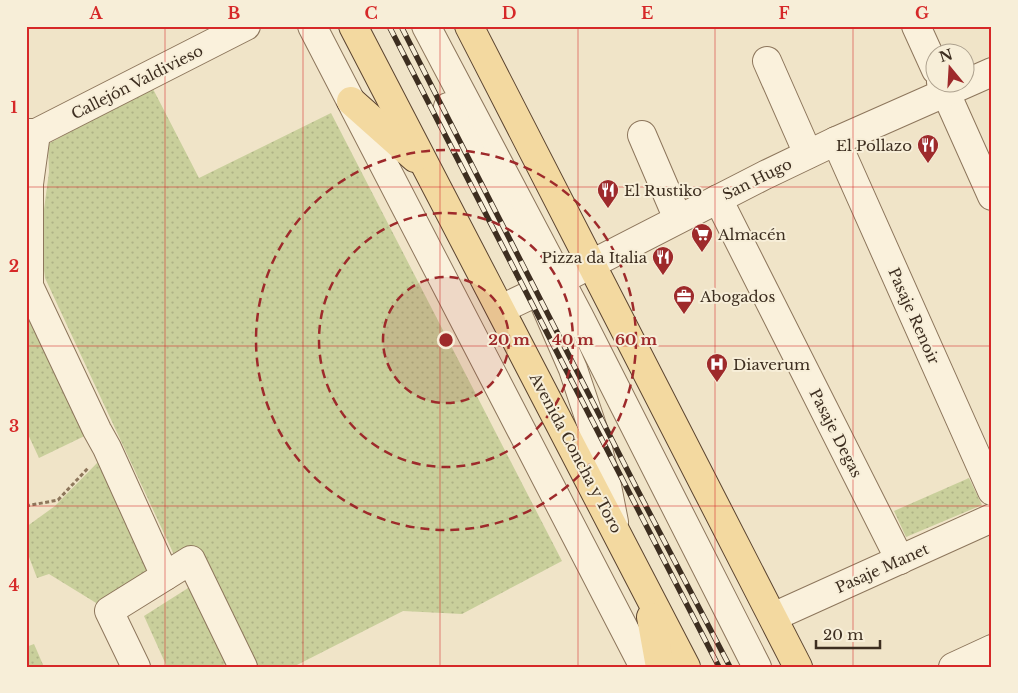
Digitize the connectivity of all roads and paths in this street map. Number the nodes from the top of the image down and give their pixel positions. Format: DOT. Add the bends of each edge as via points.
graph roads {
  1 [pos="246,26"];
  2 [pos="312,26"];
  3 [pos="353,26"];
  4 [pos="410,26"];
  5 [pos="426,26"];
  6 [pos="469,26"];
  7 [pos="916,26"];
  8 [pos="926,48"];
  9 [pos="766,61"];
  10 [pos="992,72"];
  11 [pos="976,75"];
  12 [pos="926,90"];
  13 [pos="945,92"];
  14 [pos="351,101"];
  15 [pos="31,133"];
  16 [pos="642,135"];
  17 [pos="836,141"];
  18 [pos="808,154"];
  19 [pos="430,172"];
  20 [pos="992,196"];
  21 [pos="718,199"];
  22 [pos="678,219"];
  23 [pos="592,264"];
  24 [pos="549,286"];
  25 [pos="501,309"];
  26 [pos="107,448"];
  27 [pos="992,491"];
  28 [pos="26,506"];
  29 [pos="992,518"];
  30 [pos="615,527"];
  31 [pos="900,560"];
  32 [pos="165,576"];
  33 [pos="644,586"];
  34 [pos="773,617"];
  35 [pos="992,649"];
  36 [pos="793,660"];
  37 [pos="136,667"];
  38 [pos="244,667"];
  39 [pos="644,667"];
  40 [pos="660,667"];
  41 [pos="686,667"];
  42 [pos="757,667"];
  43 [pos="953,667"];
  1 -- 15 [label="street, Callejón Valdivieso"];
  2 -- 14 [label="street"];
  3 -- 19 [label="main road, Avenida Concha y Toro"];
  4 -- 24 [label="street" via="431,72"];
  5 -- 24 [label="street"];
  6 -- 23 [label="main road"];
  7 -- 8 [label="street"];
  9 -- 18 [label="street"];
  10 -- 11 [label="street, San Hugo"];
  12 -- 17 [label="street, San Hugo"];
  13 -- 20 [label="street"];
  14 -- 19 [label="main road"];
  14 -- 39 [label="street"];
  15 -- 26 [label="street" via="29,286"];
  16 -- 22 [label="street"];
  17 -- 18 [label="street, San Hugo"];
  17 -- 27 [label="street, Pasaje Renoir"];
  18 -- 21 [label="street, San Hugo"];
  19 -- 25 [label="main road, Avenida Concha y Toro"];
  21 -- 22 [label="street, San Hugo"];
  21 -- 31 [label="street, Pasaje Degas"];
  22 -- 23 [label="street, San Hugo"];
  23 -- 24 [label="street, San Hugo"];
  23 -- 34 [label="main road"];
  24 -- 25 [label="street, San Hugo"];
  24 -- 30 [label="street" via="596,441"];
  24 -- 42 [label="street"];
  25 -- 30 [label="main road, Avenida Concha y Toro"];
  26 -- 28 [label="path" via="58,500"];
  26 -- 32 [label="street"];
  29 -- 31 [label="street, Pasaje Manet"];
  30 -- 33 [label="main road, Avenida Concha y Toro"];
  31 -- 34 [label="street, Pasaje Manet"];
  32 -- 37 [label="street" via="109,612"];
  32 -- 38 [label="street" via="191,560"];
  33 -- 40 [label="main road"];
  33 -- 41 [label="main road, Avenida Concha y Toro"];
  34 -- 36 [label="main road"];
  35 -- 43 [label="street"];
}
